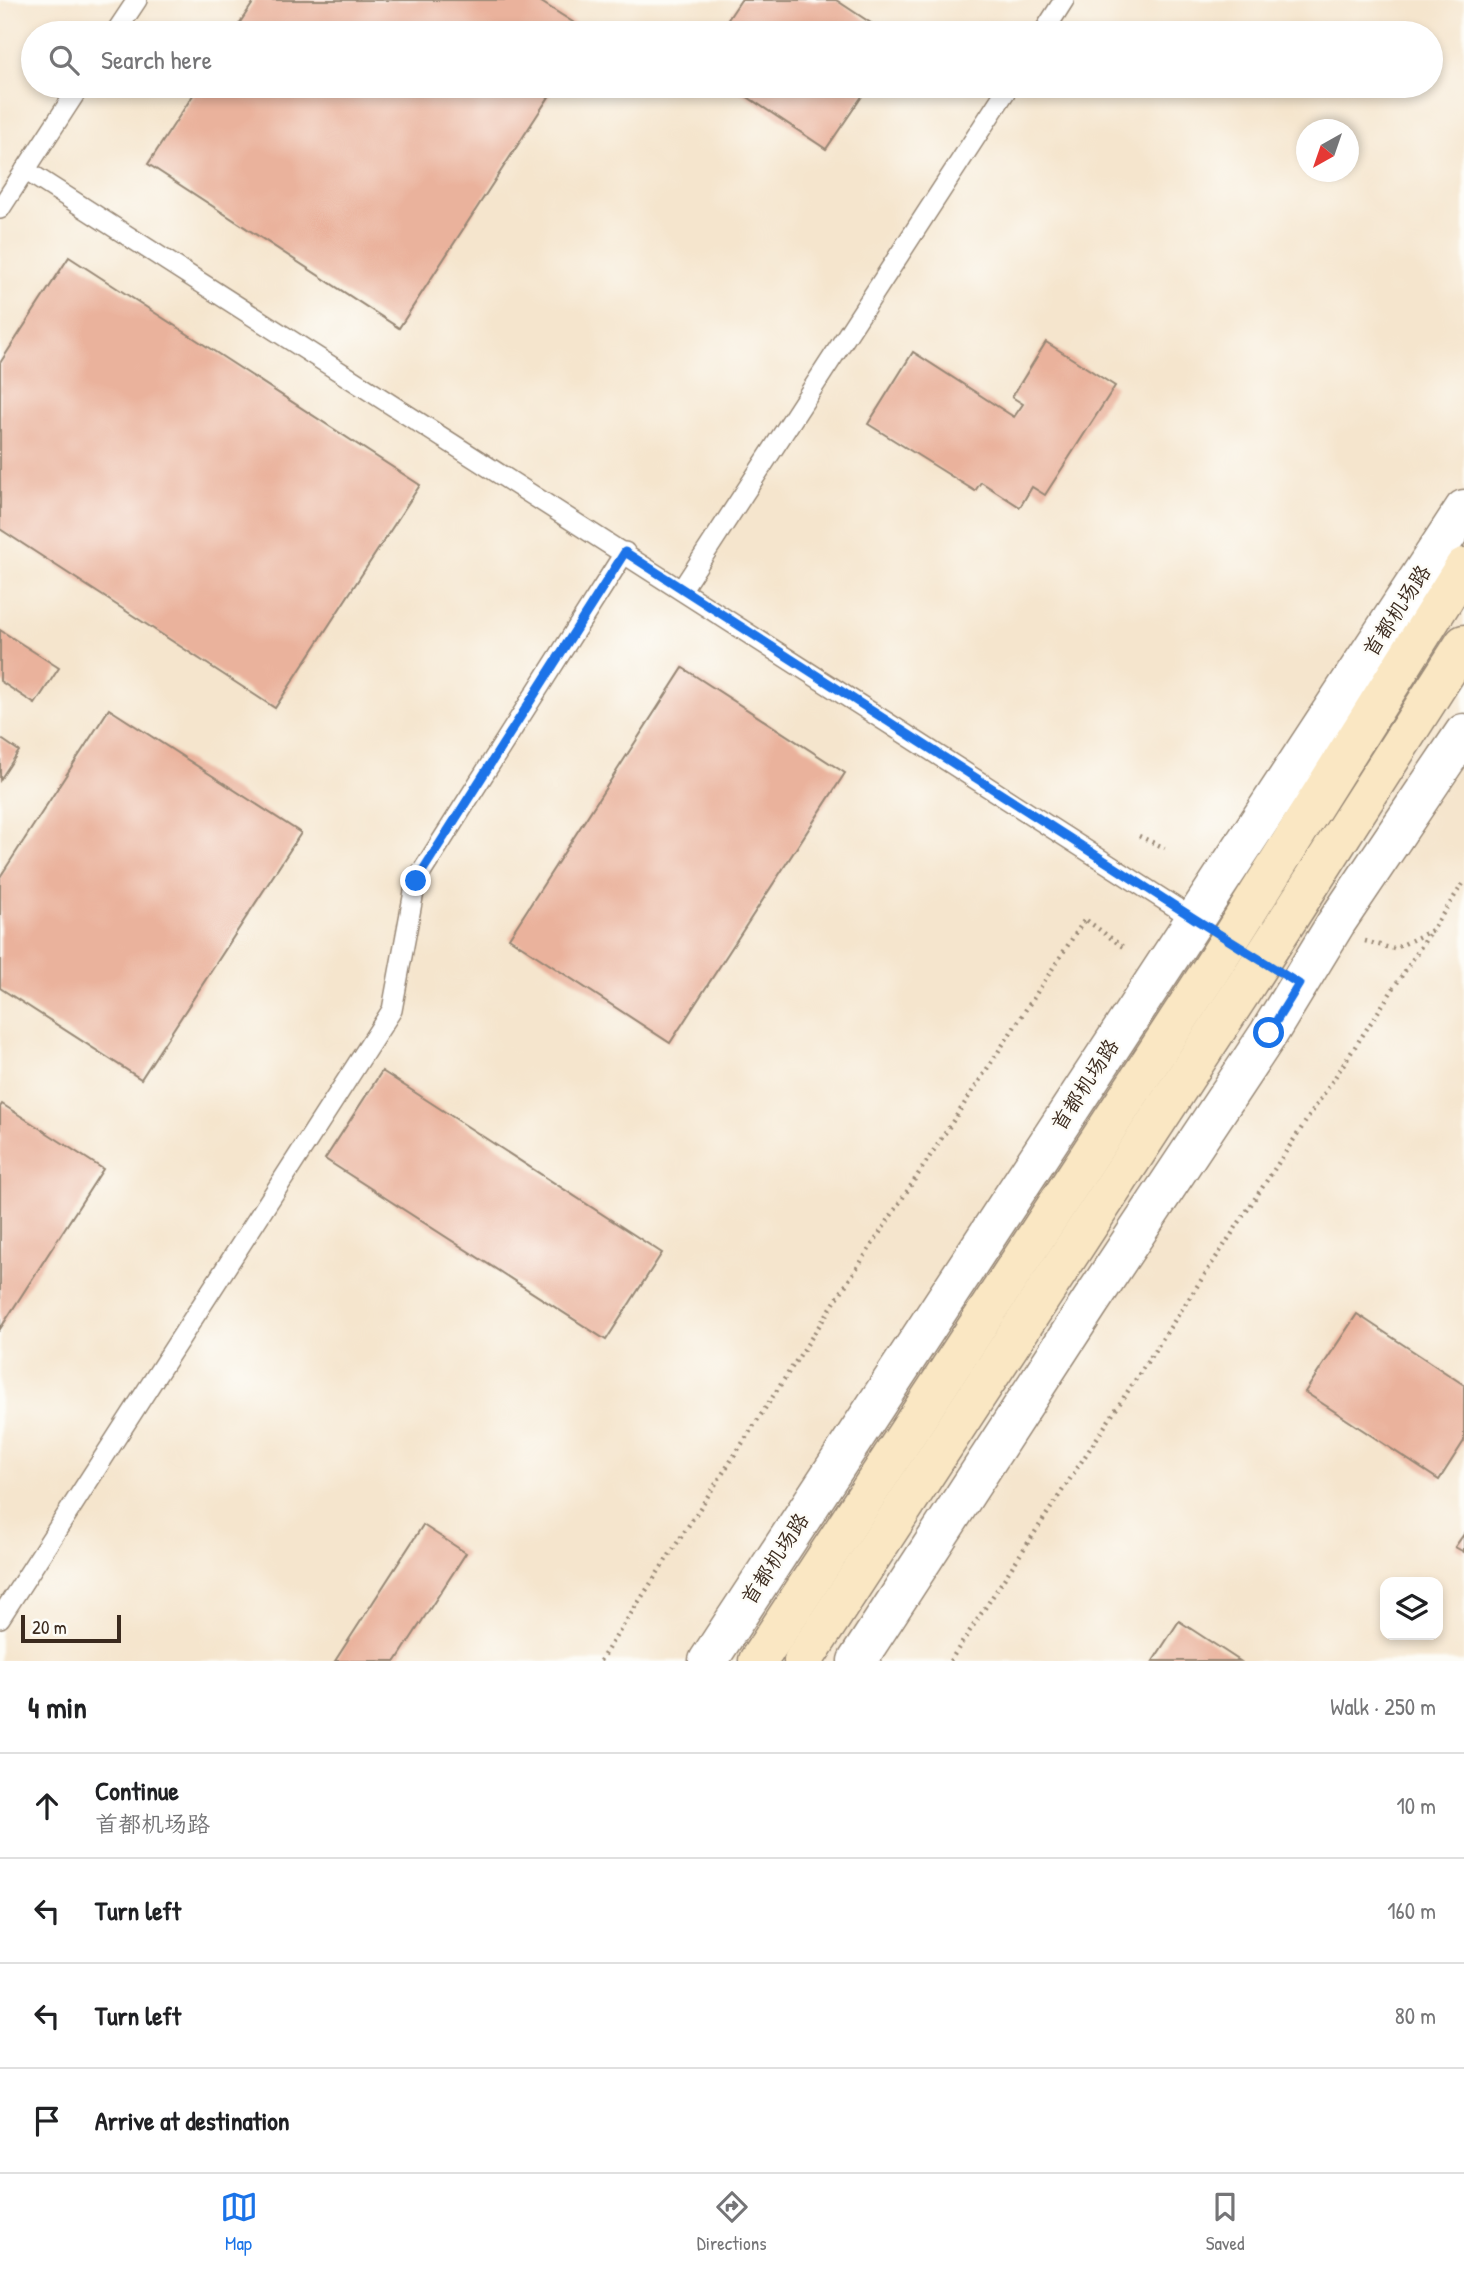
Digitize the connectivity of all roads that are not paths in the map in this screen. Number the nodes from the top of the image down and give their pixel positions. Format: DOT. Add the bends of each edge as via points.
graph roads {
  1 [pos="137,0"];
  2 [pos="1065,0"];
  3 [pos="123,21"];
  4 [pos="1051,21"];
  5 [pos="72,98"];
  6 [pos="1001,98"];
  7 [pos="25,170"];
  8 [pos="0,209"];
  9 [pos="1464,509"];
  10 [pos="625,552"];
  11 [pos="1464,567"];
  12 [pos="682,589"];
  13 [pos="1418,610"];
  14 [pos="1464,638"];
  15 [pos="1464,644"];
  16 [pos="1464,733"];
  17 [pos="1195,919"];
  18 [pos="1228,940"];
  19 [pos="1262,960"];
  20 [pos="1299,984"];
  21 [pos="0,1618"];
  22 [pos="708,1661"];
  23 [pos="758,1661"];
  24 [pos="803,1661"];
  25 [pos="857,1661"];
  1 -- 3 [label="lane"];
  2 -- 4 [label="lane"];
  5 -- 7 [label="lane"];
  6 -- 12 [label="lane"];
  7 -- 8 [label="lane"];
  7 -- 10 [label="lane"];
  9 -- 13 [label="street, 首都机场路"];
  10 -- 12 [label="lane"];
  10 -- 21 [label="lane" via="416,881 392,1010"];
  11 -- 13 [label="street, 首都机场路"];
  12 -- 17 [label="lane"];
  13 -- 14 [label="street"];
  13 -- 17 [label="street, 首都机场路"];
  13 -- 18 [label="street, 首都机场路"];
  15 -- 19 [label="street"];
  16 -- 20 [label="street"];
  17 -- 18 [label="lane"];
  17 -- 22 [label="street, 首都机场路"];
  18 -- 19 [label="lane"];
  18 -- 23 [label="street, 首都机场路"];
  19 -- 20 [label="lane"];
  19 -- 24 [label="street"];
  20 -- 25 [label="street"];
}
